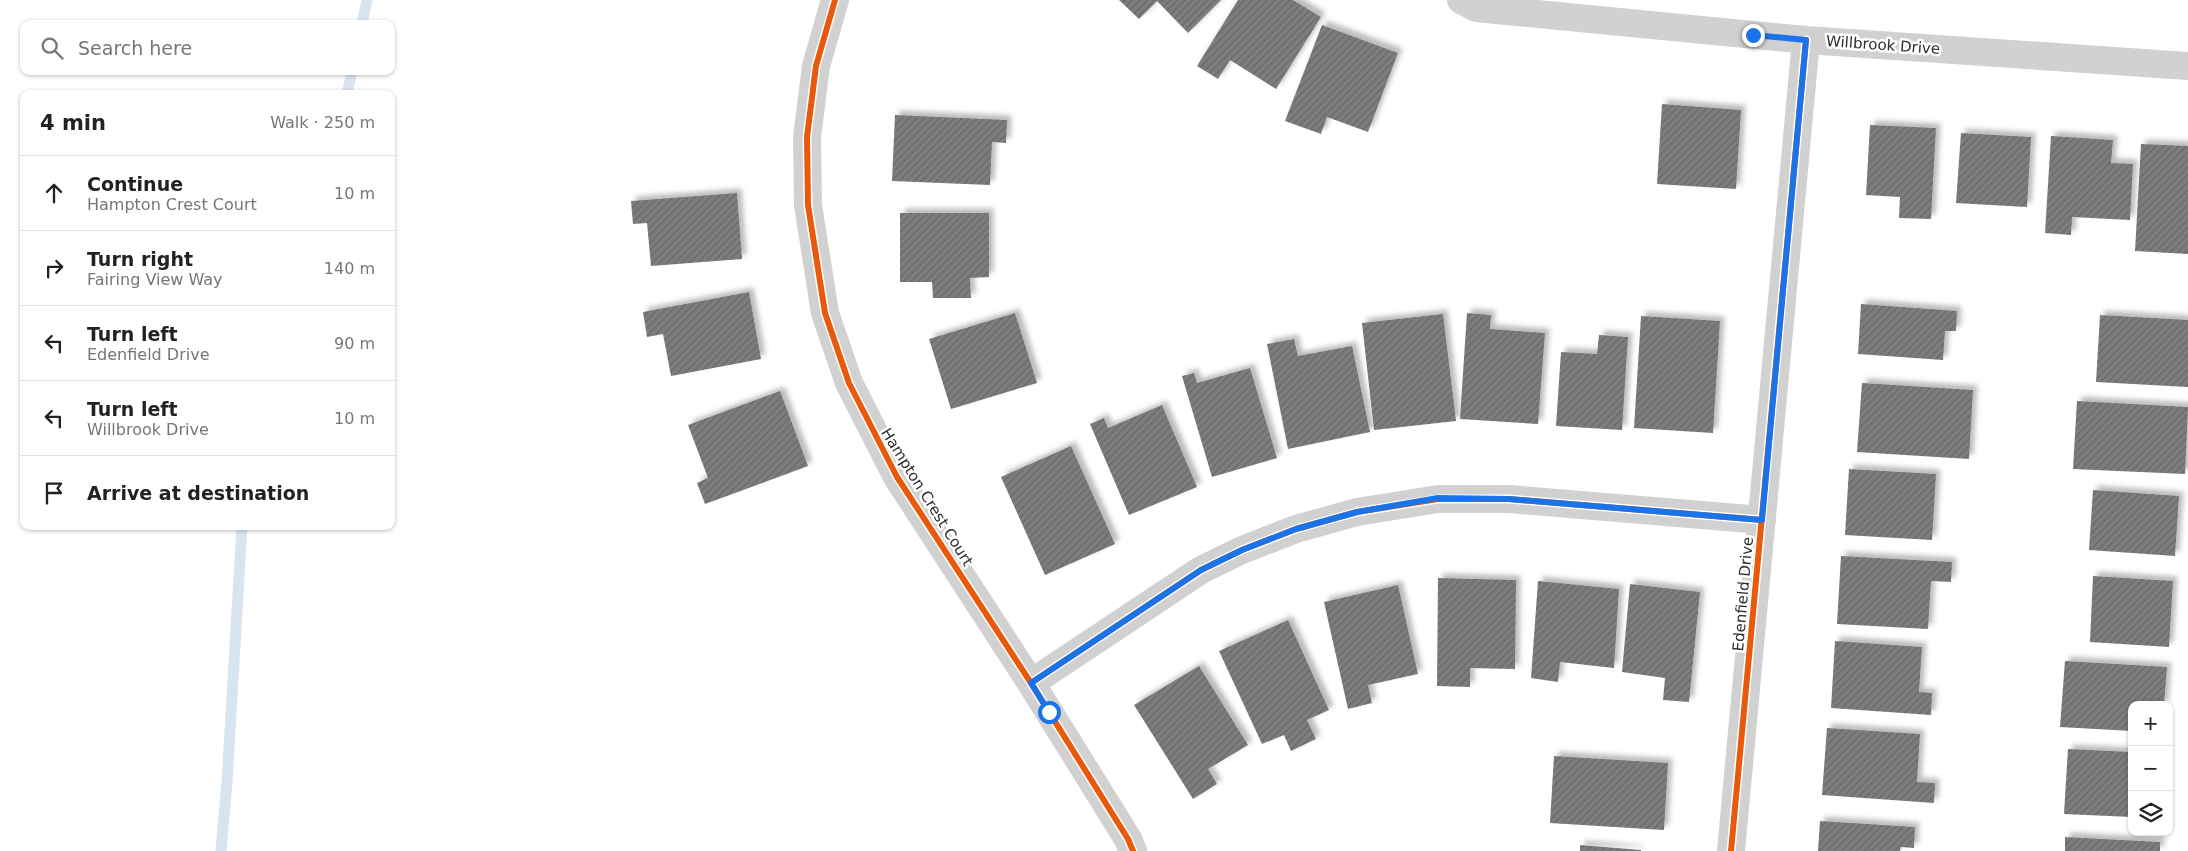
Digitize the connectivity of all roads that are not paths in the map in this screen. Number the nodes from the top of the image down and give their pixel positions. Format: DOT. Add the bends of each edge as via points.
graph roads {
  1 [pos="835,0"];
  2 [pos="1461,0"];
  3 [pos="1806,40"];
  4 [pos="2188,66"];
  5 [pos="1762,520"];
  6 [pos="1031,683"];
  7 [pos="1133,851"];
  8 [pos="1731,851"];
  1 -- 6 [label="street, Hampton Crest Court" via="816,66 807,137 808,205 826,313 849,383 896,477"];
  2 -- 3 [label="street, Willbrook Drive" via="1476,8"];
  3 -- 4 [label="street, Willbrook Drive"];
  3 -- 5 [label="street, Edenfield Drive"];
  5 -- 6 [label="street" via="1509,499 1438,498 1357,512 1296,529 1201,570"];
  5 -- 8 [label="street, Edenfield Drive"];
  6 -- 7 [label="street, Hampton Crest Court"];
}
